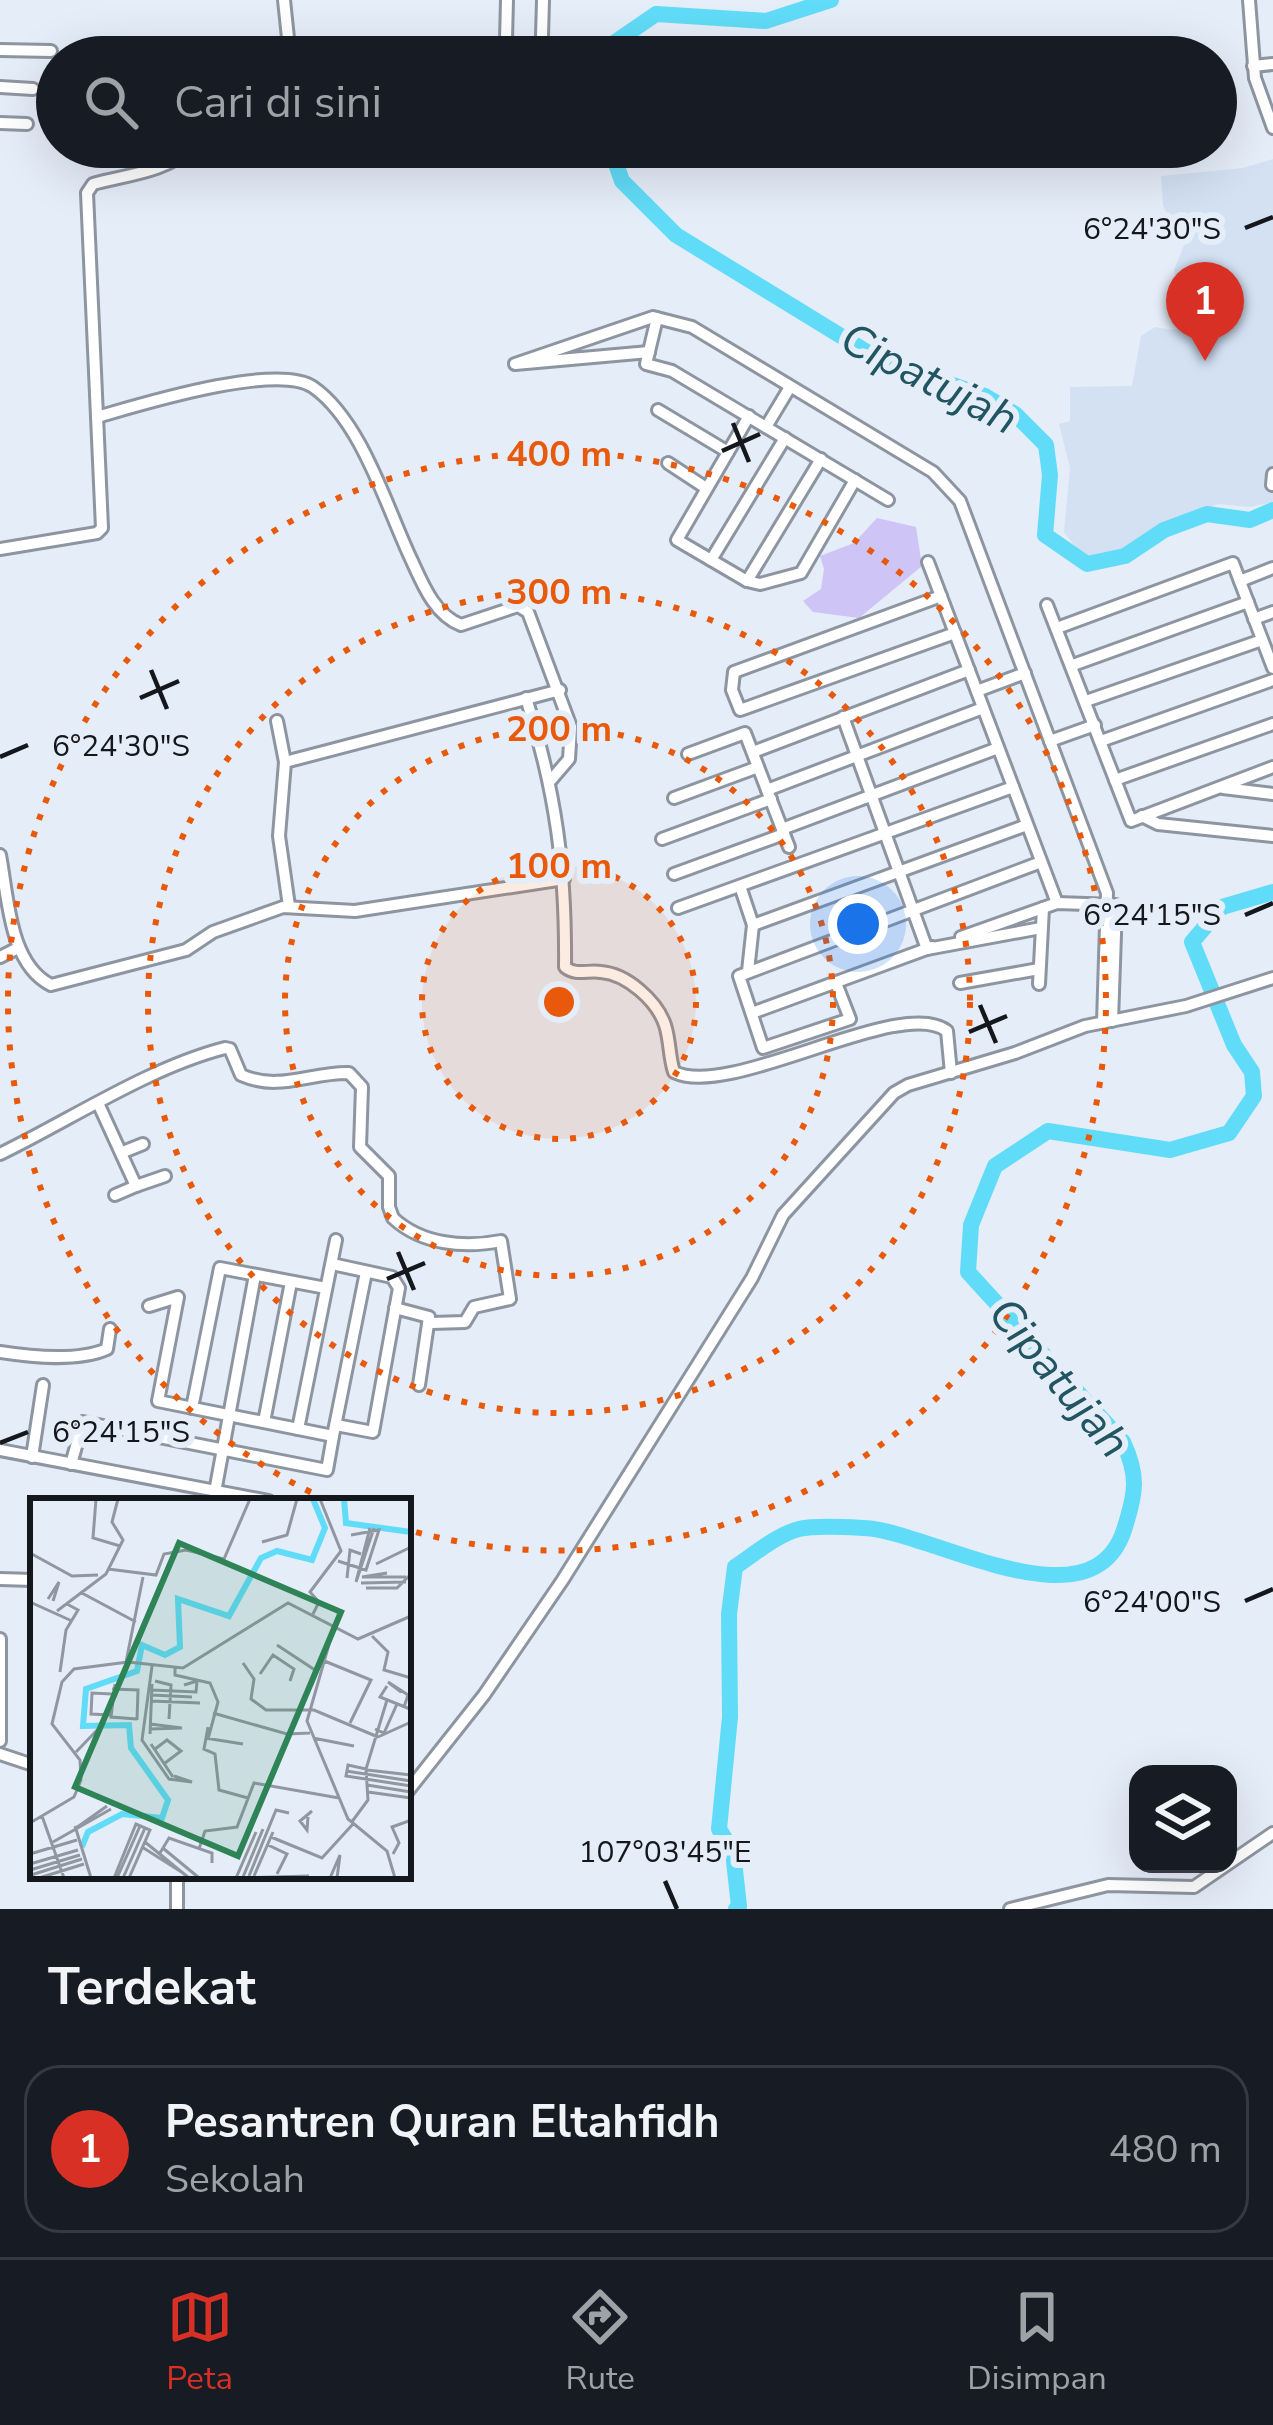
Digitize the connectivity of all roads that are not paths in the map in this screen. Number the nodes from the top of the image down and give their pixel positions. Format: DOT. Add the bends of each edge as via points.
graph roads {
  1 [pos="284,0"];
  2 [pos="507,0"];
  3 [pos="543,0"];
  4 [pos="1249,0"];
  5 [pos="288,36"];
  6 [pos="506,36"];
  7 [pos="542,36"];
  8 [pos="0,50"];
  9 [pos="36,51"];
  10 [pos="1273,64"];
  11 [pos="1253,66"];
  12 [pos="0,87"];
  13 [pos="33,88"];
  14 [pos="0,123"];
  15 [pos="27,124"];
  16 [pos="1273,128"];
  17 [pos="155,168"];
  18 [pos="657,318"];
  19 [pos="587,340"];
  20 [pos="649,352"];
  21 [pos="620,355"];
  22 [pos="790,387"];
  23 [pos="658,410"];
  24 [pos="748,416"];
  25 [pos="97,417"];
  26 [pos="766,427"];
  27 [pos="785,438"];
  28 [pos="728,452"];
  29 [pos="821,460"];
  30 [pos="668,463"];
  31 [pos="1273,474"];
  32 [pos="855,480"];
  33 [pos="1272,484"];
  34 [pos="706,488"];
  35 [pos="888,500"];
  36 [pos="0,549"];
  37 [pos="711,560"];
  38 [pos="928,562"];
  39 [pos="1273,568"];
  40 [pos="747,581"];
  41 [pos="1240,581"];
  42 [pos="941,596"];
  43 [pos="1248,602"];
  44 [pos="1047,604"];
  45 [pos="1273,612"];
  46 [pos="1254,619"];
  47 [pos="1057,628"];
  48 [pos="955,633"];
  49 [pos="1262,640"];
  50 [pos="1271,659"];
  51 [pos="1072,664"];
  52 [pos="969,670"];
  53 [pos="1025,673"];
  54 [pos="1273,680"];
  55 [pos="560,690"];
  56 [pos="976,692"];
  57 [pos="526,698"];
  58 [pos="1086,701"];
  59 [pos="983,708"];
  60 [pos="843,717"];
  61 [pos="277,722"];
  62 [pos="1273,724"];
  63 [pos="1095,725"];
  64 [pos="1051,741"];
  65 [pos="1101,741"];
  66 [pos="998,748"];
  67 [pos="753,752"];
  68 [pos="688,754"];
  69 [pos="858,755"];
  70 [pos="285,762"];
  71 [pos="758,767"];
  72 [pos="1273,767"];
  73 [pos="551,779"];
  74 [pos="1115,780"];
  75 [pos="1013,787"];
  76 [pos="1219,788"];
  77 [pos="1273,794"];
  78 [pos="769,795"];
  79 [pos="873,795"];
  80 [pos="674,798"];
  81 [pos="1136,819"];
  82 [pos="1027,825"];
  83 [pos="783,832"];
  84 [pos="887,832"];
  85 [pos="1273,836"];
  86 [pos="662,839"];
  87 [pos="789,848"];
  88 [pos="0,855"];
  89 [pos="1041,862"];
  90 [pos="898,872"];
  91 [pos="674,874"];
  92 [pos="564,878"];
  93 [pos="740,886"];
  94 [pos="1057,903"];
  95 [pos="1107,905"];
  96 [pos="290,906"];
  97 [pos="678,908"];
  98 [pos="1043,908"];
  99 [pos="912,910"];
  100 [pos="753,925"];
  101 [pos="1041,928"];
  102 [pos="18,948"];
  103 [pos="927,949"];
  104 [pos="0,957"];
  105 [pos="1039,969"];
  106 [pos="748,971"];
  107 [pos="1273,978"];
  108 [pos="836,983"];
  109 [pos="960,983"];
  110 [pos="1039,984"];
  111 [pos="752,1013"];
  112 [pos="1108,1022"];
  113 [pos="951,1073"];
  114 [pos="98,1103"];
  115 [pos="143,1144"];
  116 [pos="123,1152"];
  117 [pos="0,1154"];
  118 [pos="165,1176"];
  119 [pos="136,1186"];
  120 [pos="115,1195"];
  121 [pos="336,1240"];
  122 [pos="332,1264"];
  123 [pos="366,1272"];
  124 [pos="255,1275"];
  125 [pos="291,1282"];
  126 [pos="326,1288"];
  127 [pos="149,1306"];
  128 [pos="395,1308"];
  129 [pos="431,1323"];
  130 [pos="110,1329"];
  131 [pos="0,1352"];
  132 [pos="43,1385"];
  133 [pos="419,1385"];
  134 [pos="192,1408"];
  135 [pos="228,1415"];
  136 [pos="264,1422"];
  137 [pos="298,1429"];
  138 [pos="334,1430"];
  139 [pos="222,1449"];
  140 [pos="0,1450"];
  141 [pos="32,1456"];
  142 [pos="71,1464"];
  143 [pos="215,1492"];
  144 [pos="230,1498"];
  145 [pos="0,1639"];
  146 [pos="0,1741"];
  147 [pos="0,1754"];
  148 [pos="30,1764"];
  149 [pos="411,1787"];
  150 [pos="1273,1833"];
  151 [pos="1010,1909"];
  1 -- 5 [label="street"];
  2 -- 6 [label="street"];
  3 -- 7 [label="street"];
  4 -- 11 [label="street"];
  8 -- 9 [label="street"];
  10 -- 11 [label="street"];
  11 -- 16 [label="street"];
  12 -- 13 [label="street"];
  14 -- 15 [label="street"];
  17 -- 25 [label="street" via="88,188"];
  18 -- 19 [label="street"];
  18 -- 20 [label="street"];
  18 -- 22 [label="street" via="692,327"];
  19 -- 21 [label="street"];
  19 -- 21 [label="street" via="514,364"];
  20 -- 21 [label="street"];
  20 -- 24 [label="street" via="646,364"];
  22 -- 26 [label="street"];
  22 -- 53 [label="street" via="949,485"];
  23 -- 28 [label="street"];
  24 -- 26 [label="street"];
  24 -- 28 [label="street"];
  25 -- 36 [label="street" via="97,533"];
  25 -- 55 [label="street" via="220,385 308,383 349,427 443,615 461,625 524,608"];
  26 -- 27 [label="street"];
  27 -- 29 [label="street"];
  27 -- 37 [label="street"];
  28 -- 34 [label="street"];
  29 -- 32 [label="street"];
  29 -- 40 [label="street"];
  30 -- 34 [label="street"];
  31 -- 33 [label="street"];
  32 -- 35 [label="street"];
  32 -- 40 [label="street" via="801,573"];
  34 -- 37 [label="street" via="677,540"];
  37 -- 40 [label="street"];
  38 -- 42 [label="street"];
  39 -- 41 [label="street"];
  41 -- 43 [label="street"];
  41 -- 47 [label="street" via="1233,563"];
  42 -- 48 [label="street"];
  42 -- 48 [label="street" via="734,672 732,690 740,710"];
  43 -- 46 [label="street"];
  43 -- 51 [label="street"];
  44 -- 47 [label="street"];
  45 -- 46 [label="street"];
  46 -- 49 [label="street"];
  47 -- 51 [label="street"];
  48 -- 52 [label="street"];
  49 -- 50 [label="street"];
  49 -- 58 [label="street"];
  51 -- 58 [label="street"];
  52 -- 56 [label="street"];
  52 -- 60 [label="street"];
  53 -- 56 [label="street"];
  53 -- 64 [label="street"];
  54 -- 65 [label="street"];
  55 -- 57 [label="street"];
  55 -- 73 [label="street" via="572,748"];
  56 -- 59 [label="street"];
  57 -- 70 [label="street"];
  57 -- 73 [label="street"];
  58 -- 63 [label="street"];
  59 -- 66 [label="street"];
  59 -- 69 [label="street"];
  60 -- 67 [label="street"];
  60 -- 69 [label="street"];
  61 -- 70 [label="street"];
  62 -- 74 [label="street"];
  63 -- 64 [label="street"];
  63 -- 65 [label="street"];
  64 -- 95 [label="street"];
  65 -- 74 [label="street"];
  66 -- 75 [label="street"];
  66 -- 79 [label="street"];
  67 -- 68 [label="street" via="746,733"];
  67 -- 71 [label="street"];
  69 -- 78 [label="street"];
  69 -- 79 [label="street"];
  70 -- 96 [label="street" via="278,836"];
  71 -- 78 [label="street"];
  71 -- 80 [label="street"];
  72 -- 76 [label="street"];
  73 -- 92 [label="street"];
  74 -- 81 [label="street"];
  75 -- 82 [label="street"];
  75 -- 84 [label="street"];
  76 -- 77 [label="street"];
  76 -- 81 [label="street"];
  78 -- 83 [label="street"];
  78 -- 86 [label="street"];
  79 -- 83 [label="street"];
  79 -- 84 [label="street"];
  81 -- 85 [label="street"];
  82 -- 89 [label="street"];
  82 -- 90 [label="street"];
  83 -- 87 [label="street"];
  83 -- 91 [label="street"];
  84 -- 90 [label="street"];
  84 -- 93 [label="street"];
  88 -- 102 [label="street"];
  89 -- 94 [label="street"];
  89 -- 99 [label="street"];
  90 -- 99 [label="street"];
  90 -- 100 [label="street"];
  92 -- 96 [label="street" via="355,911"];
  92 -- 113 [label="street" via="565,967 611,973 636,987 659,1011 677,1074 755,1066 911,1022 947,1030"];
  93 -- 97 [label="street"];
  93 -- 100 [label="street"];
  94 -- 95 [label="street"];
  94 -- 98 [label="street"];
  95 -- 112 [label="street"];
  96 -- 102 [label="street" via="213,932 186,950 51,986"];
  98 -- 101 [label="street"];
  98 -- 103 [label="street"];
  99 -- 103 [label="street"];
  99 -- 106 [label="street"];
  100 -- 106 [label="street"];
  101 -- 103 [label="street"];
  101 -- 105 [label="street"];
  102 -- 104 [label="street"];
  103 -- 108 [label="street"];
  105 -- 109 [label="street"];
  105 -- 110 [label="street"];
  106 -- 111 [label="street" via="739,976"];
  107 -- 112 [label="street"];
  108 -- 111 [label="street"];
  108 -- 111 [label="street" via="850,1018 763,1048"];
  112 -- 113 [label="street"];
  113 -- 149 [label="street" via="894,1093 783,1215 752,1278 562,1580"];
  114 -- 116 [label="street"];
  114 -- 117 [label="street"];
  114 -- 129 [label="street" via="225,1048 242,1075 257,1082 327,1072 357,1077 360,1147 389,1176 393,1218 454,1244 501,1241 510,1299 473,1307 465,1322"];
  115 -- 116 [label="street"];
  116 -- 119 [label="street"];
  118 -- 119 [label="street"];
  119 -- 120 [label="street"];
  121 -- 122 [label="street"];
  122 -- 123 [label="street"];
  122 -- 126 [label="street"];
  123 -- 128 [label="street" via="397,1281"];
  123 -- 138 [label="street"];
  124 -- 125 [label="street"];
  124 -- 134 [label="street" via="220,1268"];
  124 -- 135 [label="street"];
  125 -- 126 [label="street"];
  125 -- 136 [label="street"];
  126 -- 137 [label="street"];
  127 -- 134 [label="street" via="178,1298 158,1401"];
  128 -- 129 [label="street" via="426,1314"];
  128 -- 138 [label="street" via="373,1432"];
  129 -- 133 [label="street"];
  130 -- 131 [label="street" via="107,1349 94,1354"];
  132 -- 141 [label="street"];
  134 -- 135 [label="street"];
  135 -- 136 [label="street"];
  135 -- 139 [label="street"];
  136 -- 137 [label="street"];
  137 -- 138 [label="street"];
  138 -- 139 [label="street" via="327,1470"];
  139 -- 142 [label="street" via="82,1422"];
  139 -- 143 [label="street"];
  140 -- 141 [label="street"];
  141 -- 142 [label="street"];
  142 -- 143 [label="street"];
  143 -- 144 [label="street"];
  145 -- 146 [label="street"];
  147 -- 148 [label="street"];
  150 -- 151 [label="street" via="1194,1887 1108,1885"];
}
